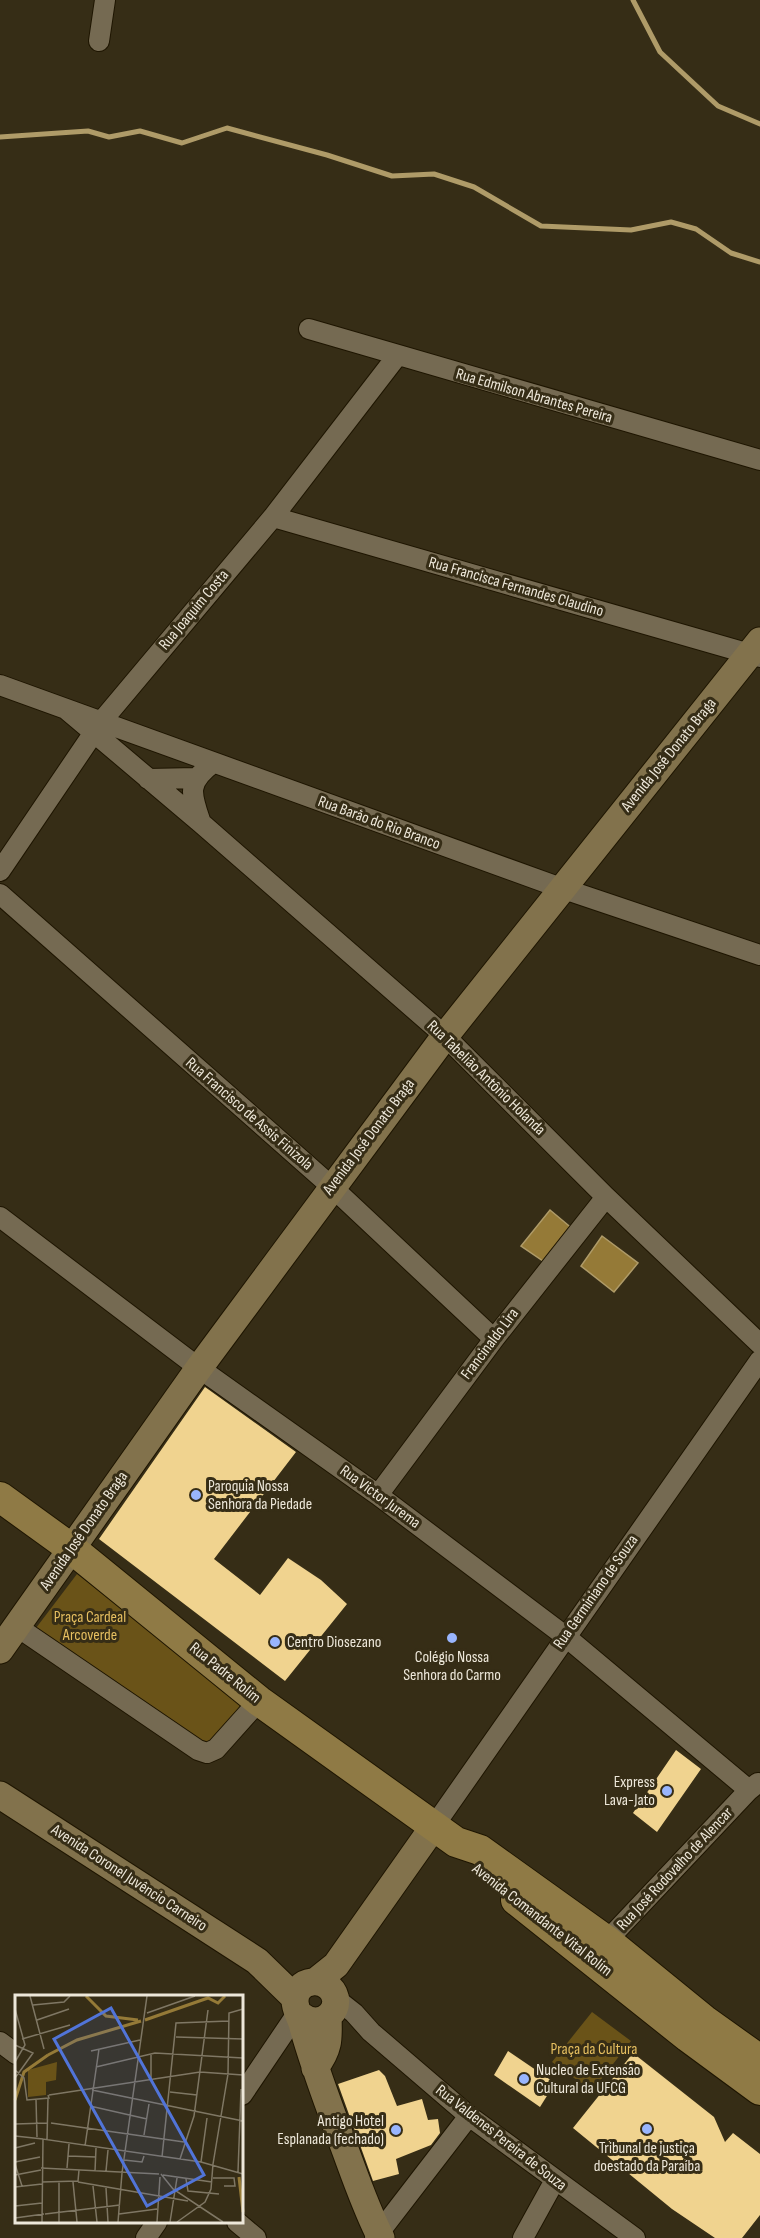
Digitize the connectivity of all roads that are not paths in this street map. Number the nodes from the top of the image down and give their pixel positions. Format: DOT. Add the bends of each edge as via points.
graph roads {
  1 [pos="105,0"];
  2 [pos="99,41"];
  3 [pos="309,329"];
  4 [pos="397,356"];
  5 [pos="760,460"];
  6 [pos="273,517"];
  7 [pos="757,651"];
  8 [pos="0,685"];
  9 [pos="97,727"];
  10 [pos="213,763"];
  11 [pos="196,778"];
  12 [pos="148,779"];
  13 [pos="201,823"];
  14 [pos="0,871"];
  15 [pos="561,888"];
  16 [pos="0,894"];
  17 [pos="760,955"];
  18 [pos="445,1036"];
  19 [pos="332,1187"];
  20 [pos="606,1197"];
  21 [pos="0,1217"];
  22 [pos="494,1339"];
  23 [pos="760,1344"];
  24 [pos="760,1360"];
  25 [pos="199,1368"];
  26 [pos="378,1495"];
  27 [pos="0,1497"];
  28 [pos="72,1549"];
  29 [pos="16,1626"];
  30 [pos="565,1636"];
  31 [pos="0,1650"];
  32 [pos="259,1701"];
  33 [pos="755,1786"];
  34 [pos="0,1795"];
  35 [pos="445,1834"];
  36 [pos="598,1950"];
  37 [pos="318,1997"];
  38 [pos="0,2042"];
  39 [pos="15,2053"];
  40 [pos="760,2060"];
  41 [pos="760,2090"];
  42 [pos="243,2094"];
  43 [pos="469,2116"];
  44 [pos="555,2180"];
  45 [pos="156,2223"];
  46 [pos="238,2223"];
  47 [pos="378,2236"];
  48 [pos="146,2238"];
  49 [pos="256,2238"];
  50 [pos="523,2238"];
  51 [pos="635,2238"];
  1 -- 2 [label="street"];
  3 -- 4 [label="street, Rua Edmilson Abrantes Pereira"];
  4 -- 5 [label="street, Rua Edmilson Abrantes Pereira"];
  4 -- 6 [label="street, Rua Joaquim Costa"];
  6 -- 7 [label="street, Rua Francisca Fernandes Claudino"];
  6 -- 9 [label="street, Rua Joaquim Costa"];
  7 -- 15 [label="main road, Avenida José Donato Braga"];
  8 -- 9 [label="street, Rua Barāo do Rio Branco" via="66,709"];
  9 -- 10 [label="street, Rua Barāo do Rio Branco"];
  9 -- 12 [label="street, Rua Tabelião Antônio Holanda"];
  9 -- 14 [label="street, Rua Joaquim Costa"];
  10 -- 11 [label="street"];
  10 -- 15 [label="street, Rua Barāo do Rio Branco"];
  11 -- 12 [label="street"];
  11 -- 13 [label="street" via="194,802"];
  12 -- 13 [label="street, Rua Tabelião Antônio Holanda"];
  13 -- 18 [label="street, Rua Tabelião Antônio Holanda"];
  15 -- 17 [label="street, Rua Barāo do Rio Branco"];
  15 -- 18 [label="main road, Avenida José Donato Braga"];
  16 -- 19 [label="street, Rua Francisco de Assis Finizola"];
  18 -- 19 [label="main road, Avenida José Donato Braga"];
  18 -- 20 [label="street, Rua Tabelião Antônio Holanda"];
  19 -- 22 [label="street, Rua Francisco de Assis Finizola"];
  19 -- 25 [label="main road, Avenida José Donato Braga"];
  20 -- 22 [label="street, Francinaldo Lira"];
  20 -- 23 [label="street, Rua Tabelião Antônio Holanda"];
  21 -- 25 [label="street, Rua Victor Jurema"];
  22 -- 26 [label="street, Francinaldo Lira"];
  24 -- 30 [label="street, Rua Germiniano de Souza"];
  25 -- 26 [label="street, Rua Victor Jurema"];
  25 -- 28 [label="main road, Avenida José Donato Braga"];
  26 -- 30 [label="street, Rua Victor Jurema"];
  27 -- 28 [label="main road, Rua Padre Rolim"];
  28 -- 29 [label="main road, Avenida José Donato Braga"];
  28 -- 32 [label="main road, Rua Padre Rolim"];
  29 -- 31 [label="main road, Avenida José Donato Braga"];
  29 -- 32 [label="street" via="207,1753 216,1749"];
  30 -- 33 [label="street, Rua Victor Jurema"];
  30 -- 35 [label="street, Rua Germiniano de Souza"];
  32 -- 35 [label="main road, Rua Padre Rolim"];
  33 -- 36 [label="street, Rua José Rodovalho de Alencar"];
  34 -- 37 [label="main road, Avenida Coronel Juvêncio Carneiro" via="257,1961 291,1972"];
  35 -- 36 [label="main road, Avenida Comandante Vital Rolim" via="480,1850"];
  35 -- 37 [label="main road"];
  36 -- 40 [label="main road, Avenida Comandante Vital Rolim"];
  36 -- 41 [label="main road, Avenida Comandante Vital Rolim" via="688,2037"];
  37 -- 42 [label="street"];
  37 -- 43 [label="street, Rua Valdenes Pereira de Souza" via="370,2032"];
  37 -- 47 [label="main road" via="328,2042 315,2068"];
  38 -- 39 [label="street"];
  43 -- 44 [label="street, Rua Valdenes Pereira de Souza"];
  43 -- 47 [label="street"];
  44 -- 50 [label="street"];
  44 -- 51 [label="street, Rua Valdenes Pereira de Souza"];
  45 -- 48 [label="street"];
  46 -- 49 [label="street"];
}
